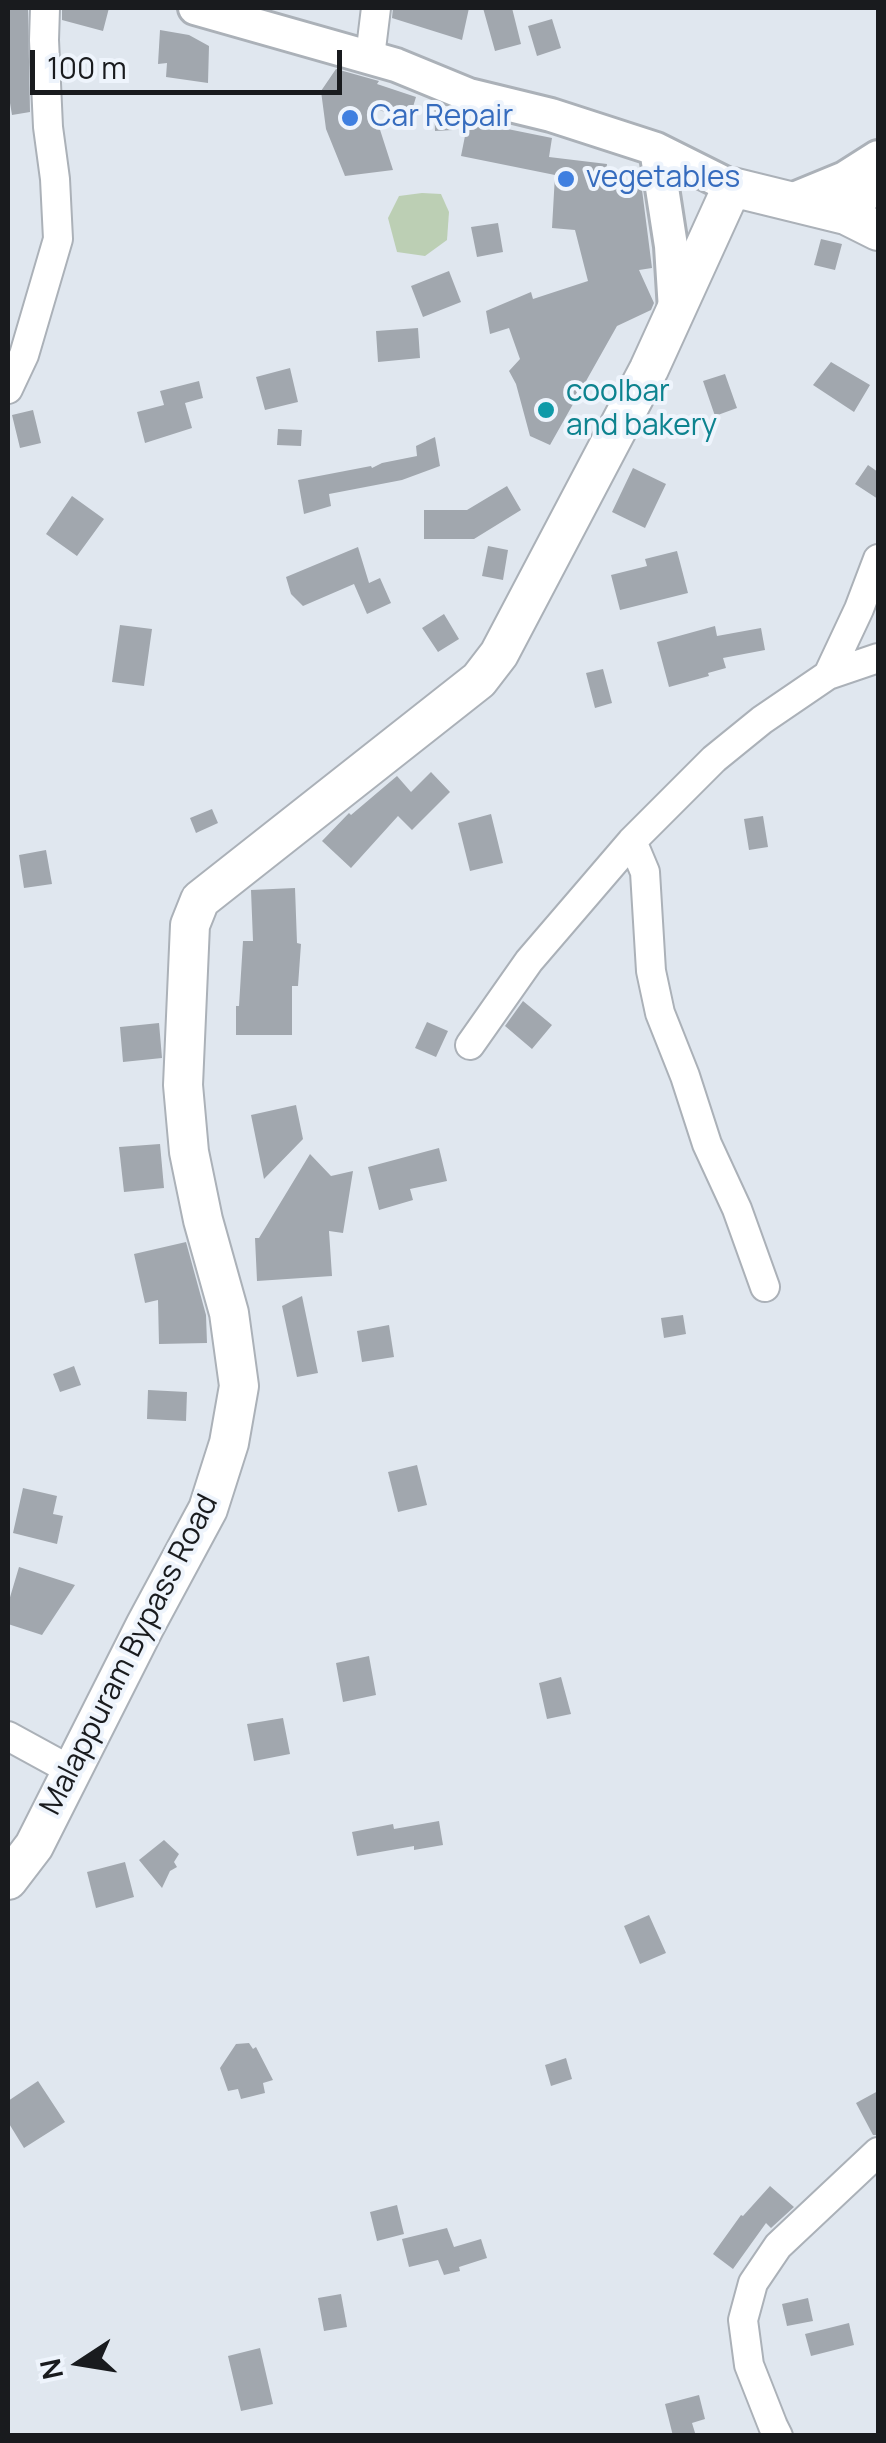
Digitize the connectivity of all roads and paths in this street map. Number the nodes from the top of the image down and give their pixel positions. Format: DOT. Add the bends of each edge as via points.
graph roads {
  1 [pos="45,8"];
  2 [pos="195,8"];
  3 [pos="376,8"];
  4 [pos="370,58"];
  5 [pos="656,149"];
  6 [pos="878,157"];
  7 [pos="878,173"];
  8 [pos="732,188"];
  9 [pos="789,201"];
  10 [pos="862,223"];
  11 [pos="674,310"];
  12 [pos="8,390"];
  13 [pos="878,559"];
  14 [pos="878,658"];
  15 [pos="828,676"];
  16 [pos="632,840"];
  17 [pos="470,1045"];
  18 [pos="765,1287"];
  19 [pos="8,1736"];
  20 [pos="72,1771"];
  21 [pos="8,1880"];
  22 [pos="878,2152"];
  23 [pos="778,2436"];
  1 -- 12 [label="street" via="58,240"];
  2 -- 4 [label="main road"];
  3 -- 4 [label="street"];
  4 -- 5 [label="main road" via="469,95"];
  5 -- 8 [label="main road"];
  5 -- 11 [label="main road"];
  6 -- 9 [label="main road"];
  7 -- 10 [label="highway"];
  8 -- 9 [label="highway"];
  8 -- 11 [label="highway, Malappuram Bypass Road"];
  9 -- 10 [label="highway"];
  11 -- 20 [label="highway, Malappuram Bypass Road" via="649,369 480,680 200,900 190,925 183,1085 189,1152 228,1313 238,1386 208,1509"];
  13 -- 15 [label="street"];
  14 -- 15 [label="street"];
  15 -- 16 [label="street" via="714,759"];
  16 -- 17 [label="street" via="529,961"];
  16 -- 18 [label="street" via="645,872 660,1013"];
  19 -- 20 [label="street"];
  20 -- 21 [label="highway, Malappuram Bypass Road" via="34,1846"];
  22 -- 23 [label="street" via="778,2246 753,2283 743,2320 749,2365"];
}
